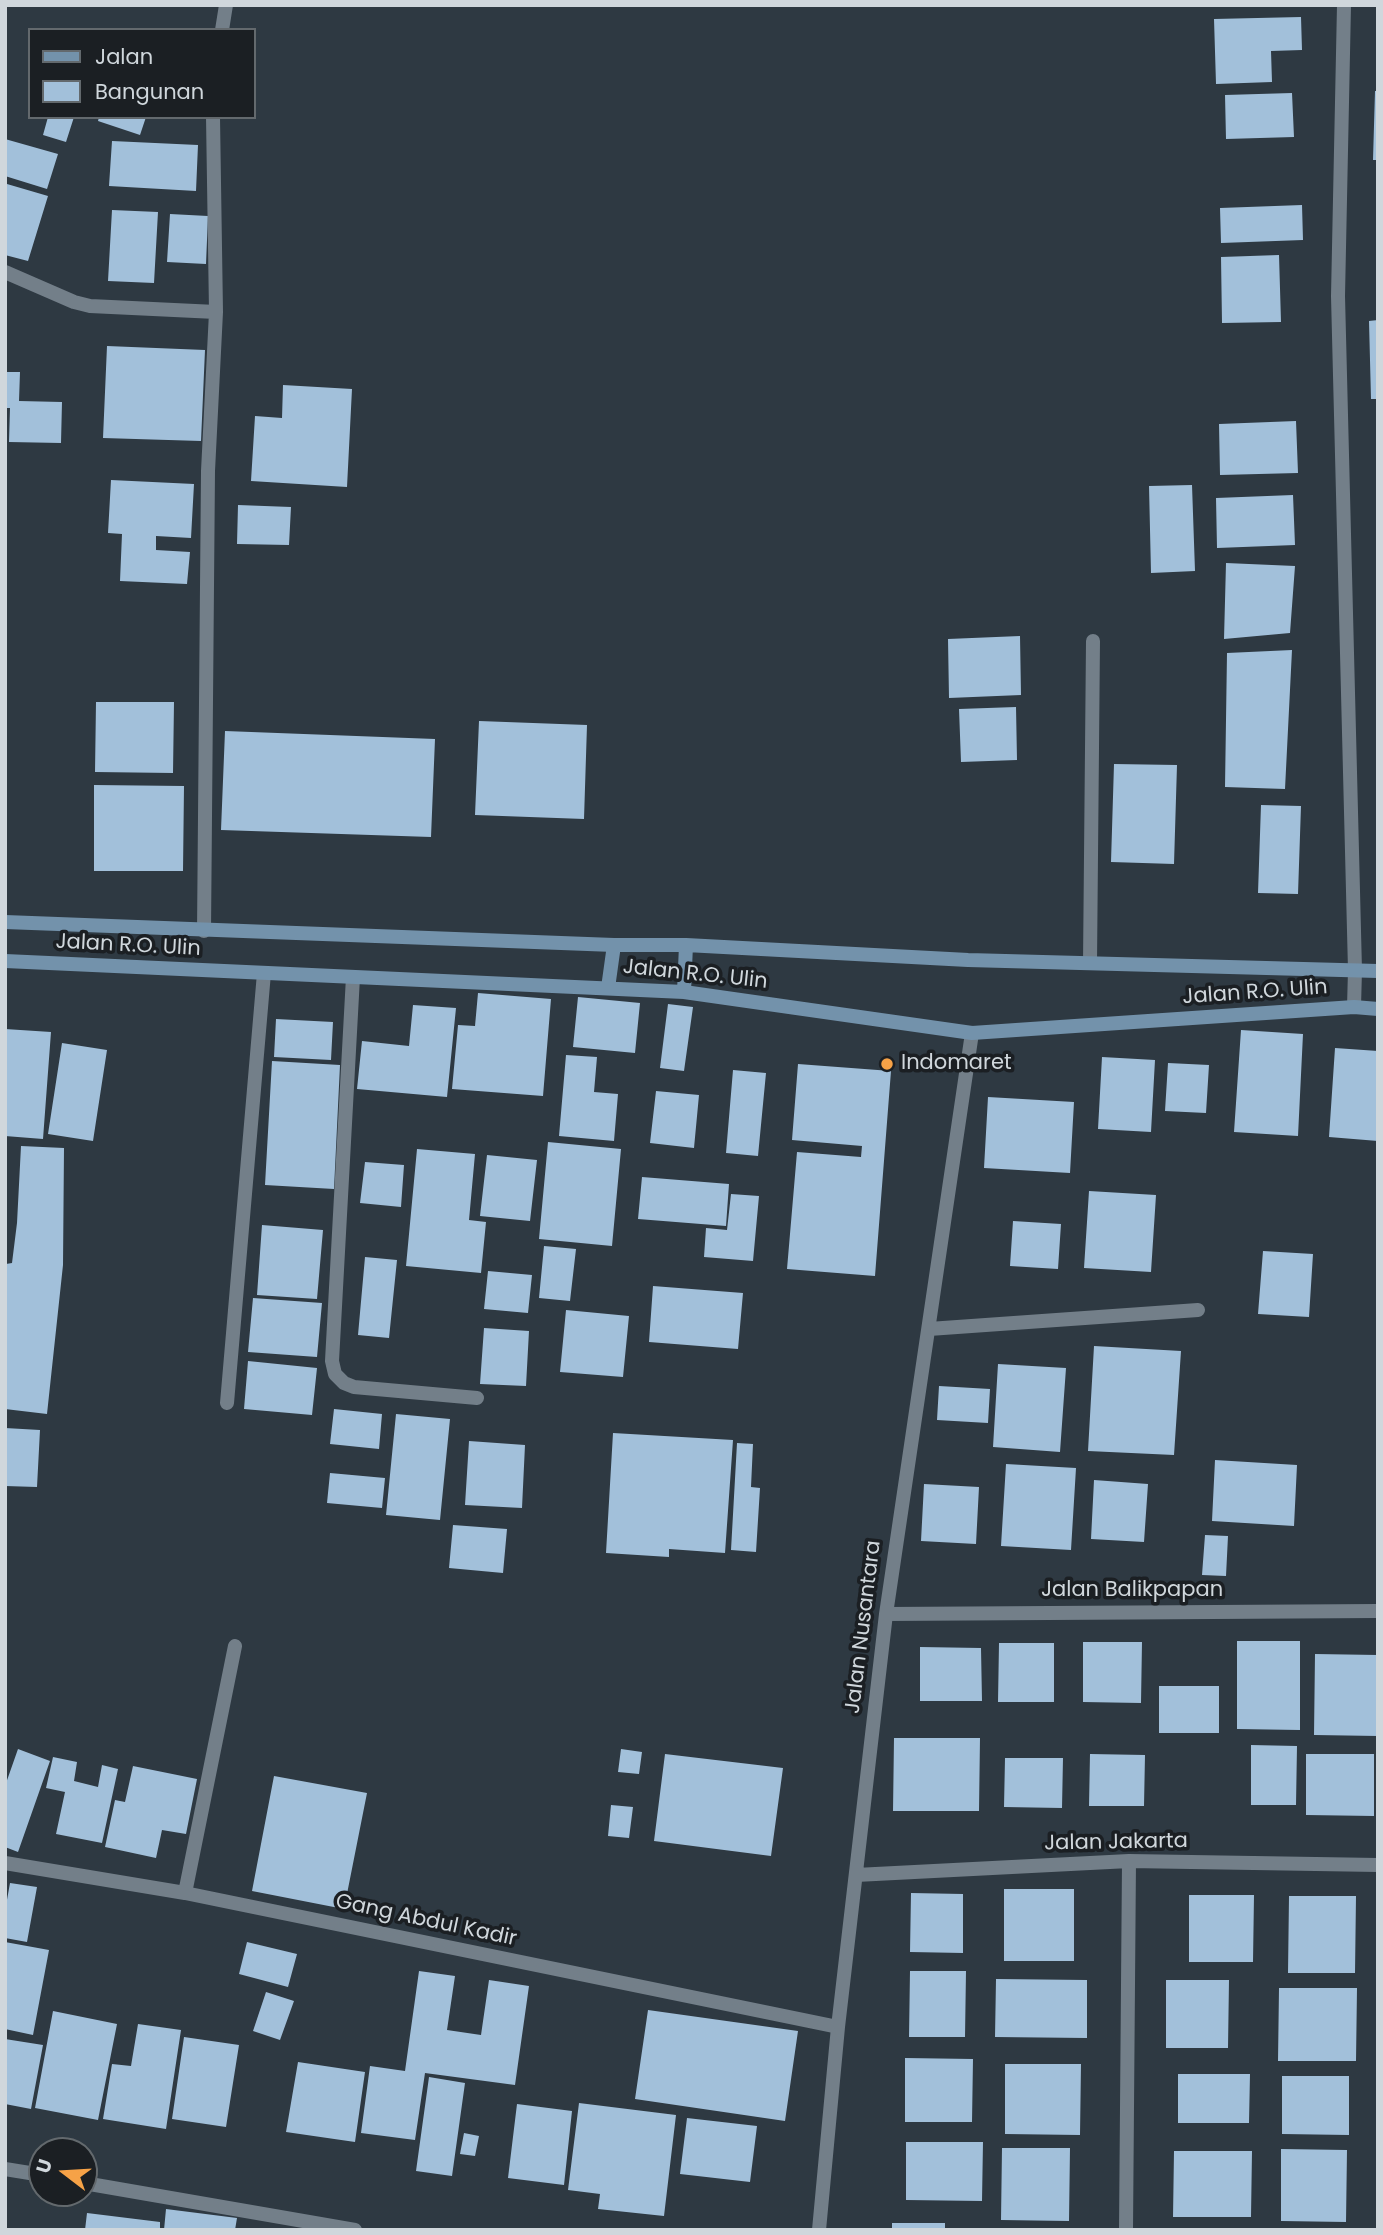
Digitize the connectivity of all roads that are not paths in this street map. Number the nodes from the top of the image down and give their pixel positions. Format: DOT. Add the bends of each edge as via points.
graph roads {
  1 [pos="226,5"];
  2 [pos="1344,5"];
  3 [pos="222,28"];
  4 [pos="212,119"];
  5 [pos="5,272"];
  6 [pos="216,312"];
  7 [pos="1093,641"];
  8 [pos="5,922"];
  9 [pos="204,931"];
  10 [pos="614,945"];
  11 [pos="686,945"];
  12 [pos="5,961"];
  13 [pos="1090,963"];
  14 [pos="1355,970"];
  15 [pos="1378,971"];
  16 [pos="264,972"];
  17 [pos="353,977"];
  18 [pos="608,988"];
  19 [pos="684,992"];
  20 [pos="1354,1007"];
  21 [pos="1378,1009"];
  22 [pos="972,1033"];
  23 [pos="1198,1310"];
  24 [pos="929,1329"];
  25 [pos="477,1398"];
  26 [pos="228,1403"];
  27 [pos="1378,1611"];
  28 [pos="886,1614"];
  29 [pos="235,1646"];
  30 [pos="1129,1861"];
  31 [pos="5,1863"];
  32 [pos="1378,1865"];
  33 [pos="856,1875"];
  34 [pos="185,1893"];
  35 [pos="838,2027"];
  36 [pos="5,2169"];
  37 [pos="28,2173"];
  38 [pos="98,2185"];
  39 [pos="355,2230"];
  40 [pos="819,2230"];
  41 [pos="1126,2230"];
  1 -- 3 [label="street"];
  2 -- 14 [label="street" via="1338,296"];
  4 -- 6 [label="street"];
  5 -- 6 [label="street" via="90,306"];
  6 -- 9 [label="street" via="208,471"];
  7 -- 13 [label="street"];
  8 -- 9 [label="main road, Jalan R.O. Ulin"];
  9 -- 10 [label="main road, Jalan R.O. Ulin"];
  10 -- 11 [label="main road, Jalan R.O. Ulin"];
  10 -- 18 [label="main road"];
  11 -- 13 [label="main road, Jalan R.O. Ulin"];
  11 -- 19 [label="main road"];
  12 -- 16 [label="main road, Jalan R.O. Ulin"];
  13 -- 14 [label="main road, Jalan R.O. Ulin"];
  14 -- 15 [label="main road, Jalan R.O. Ulin"];
  14 -- 20 [label="street"];
  16 -- 17 [label="main road, Jalan R.O. Ulin"];
  16 -- 26 [label="street"];
  17 -- 18 [label="main road, Jalan R.O. Ulin"];
  17 -- 25 [label="street" via="332,1362 335,1374 354,1387"];
  18 -- 19 [label="main road, Jalan R.O. Ulin"];
  19 -- 22 [label="main road, Jalan R.O. Ulin"];
  20 -- 21 [label="main road, Jalan R.O. Ulin"];
  20 -- 22 [label="main road, Jalan R.O. Ulin"];
  22 -- 24 [label="street, Jalan Nusantara"];
  23 -- 24 [label="street"];
  24 -- 28 [label="street, Jalan Nusantara"];
  27 -- 28 [label="street, Jalan Balikpapan"];
  28 -- 33 [label="street, Jalan Nusantara"];
  29 -- 34 [label="street"];
  30 -- 32 [label="street, Jalan Jakarta"];
  30 -- 33 [label="street, Jalan Jakarta"];
  30 -- 41 [label="street"];
  31 -- 34 [label="street, Gang Abdul Kadir"];
  33 -- 35 [label="street, Jalan Nusantara"];
  34 -- 35 [label="street, Gang Abdul Kadir"];
  35 -- 40 [label="street, Jalan Nusantara"];
  36 -- 37 [label="street"];
  38 -- 39 [label="street"];
}
